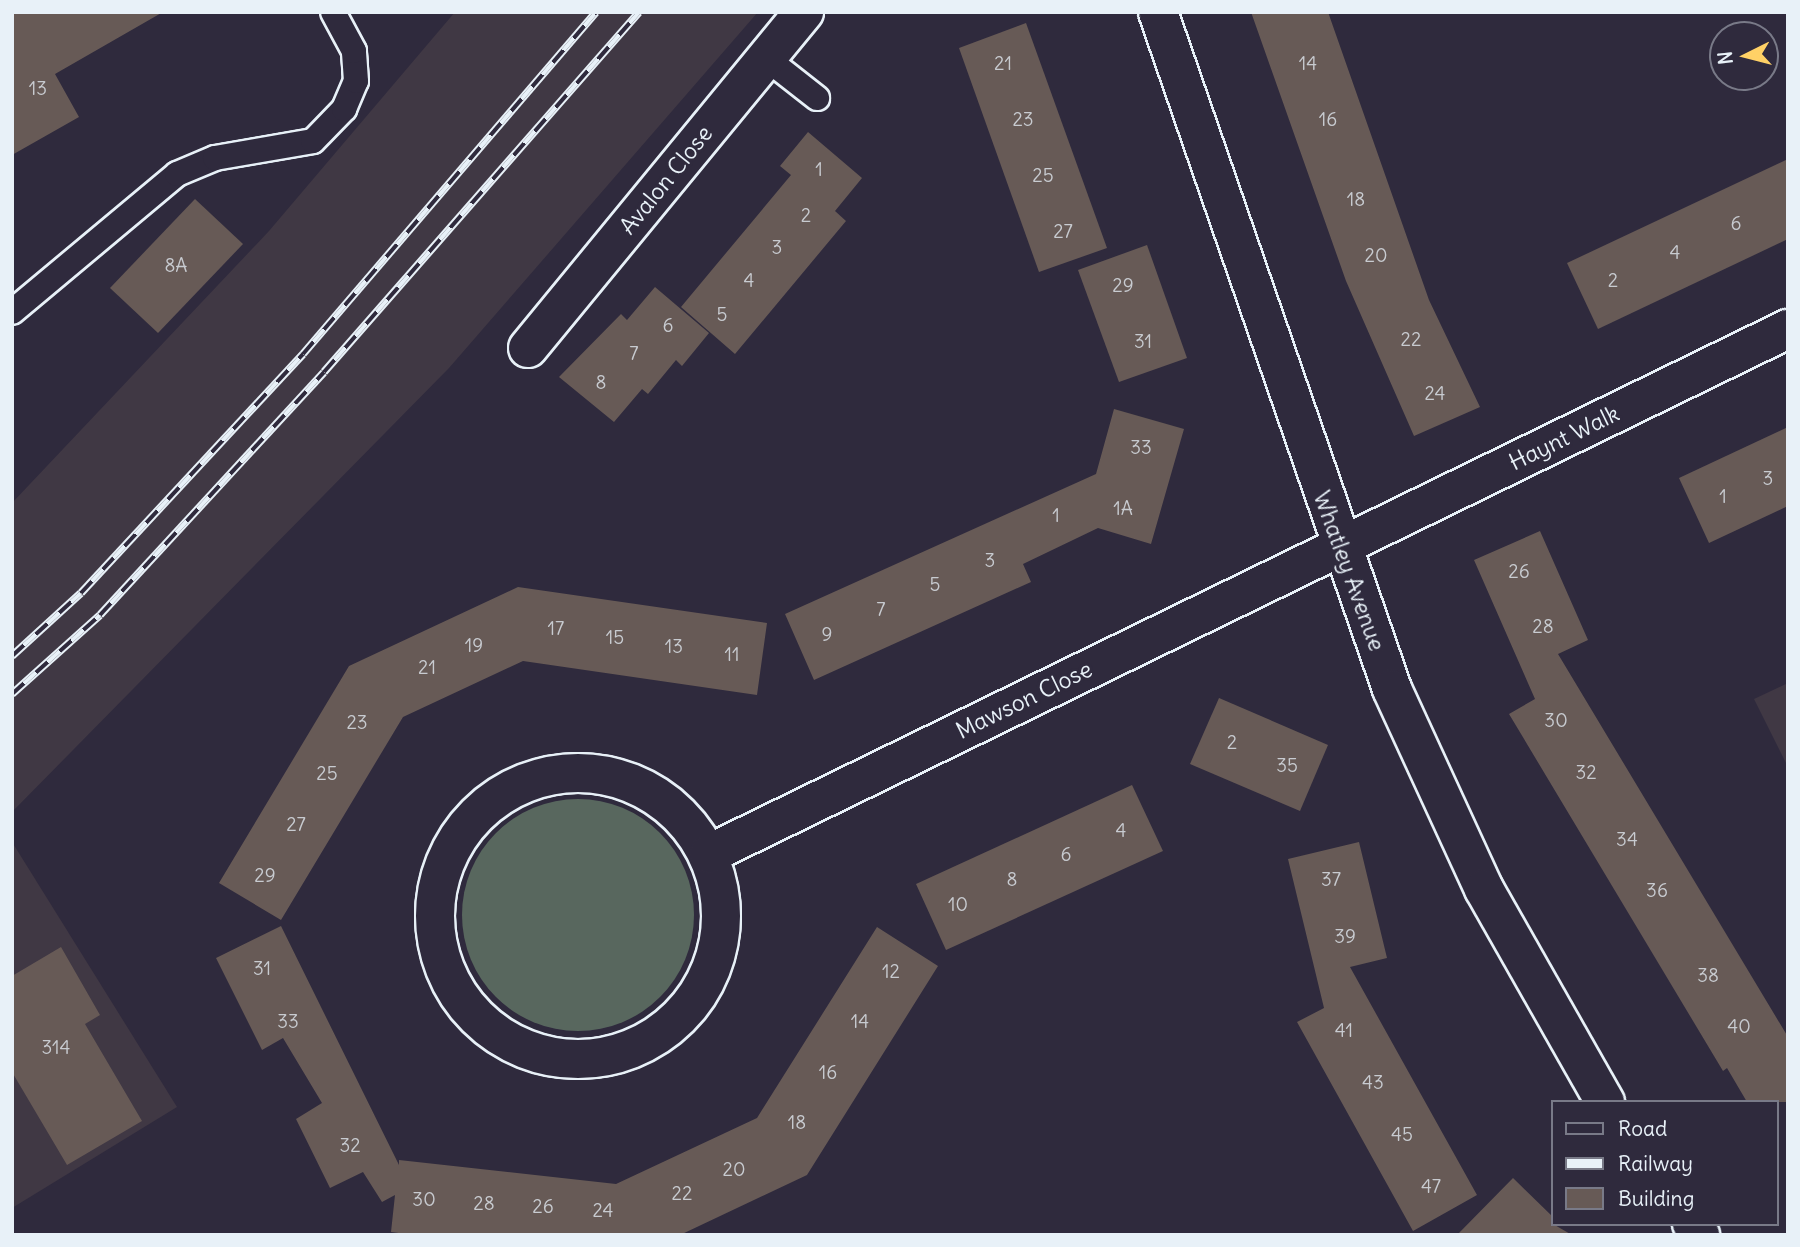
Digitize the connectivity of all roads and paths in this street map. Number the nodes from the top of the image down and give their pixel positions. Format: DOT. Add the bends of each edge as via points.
graph roads {
  1 [pos="333,12"];
  2 [pos="804,12"];
  3 [pos="1158,12"];
  4 [pos="766,58"];
  5 [pos="817,98"];
  6 [pos="12,312"];
  7 [pos="1788,329"];
  8 [pos="528,348"];
  9 [pos="1340,546"];
  10 [pos="709,854"];
  11 [pos="1604,1100"];
  1 -- 6 [label="lane" via="354,51 356,81 344,109 313,141 215,159 177,174"];
  2 -- 4 [label="street, Avalon Close"];
  3 -- 9 [label="street, Whatley Avenue"];
  4 -- 5 [label="lane"];
  4 -- 8 [label="street, Avalon Close"];
  7 -- 9 [label="street, Haynt Walk"];
  9 -- 10 [label="street, Mawson Close"];
  9 -- 11 [label="street, Whatley Avenue" via="1428,772 1546,1006"];
  10 -- 10 [label="street" via="722,902 718,952 697,997 662,1033 618,1055 568,1060 532,1051 479,1020 449,980 436,937 436,891 451,848 478,811 516,786 559,773 604,774 637,785 683,816"];
}
